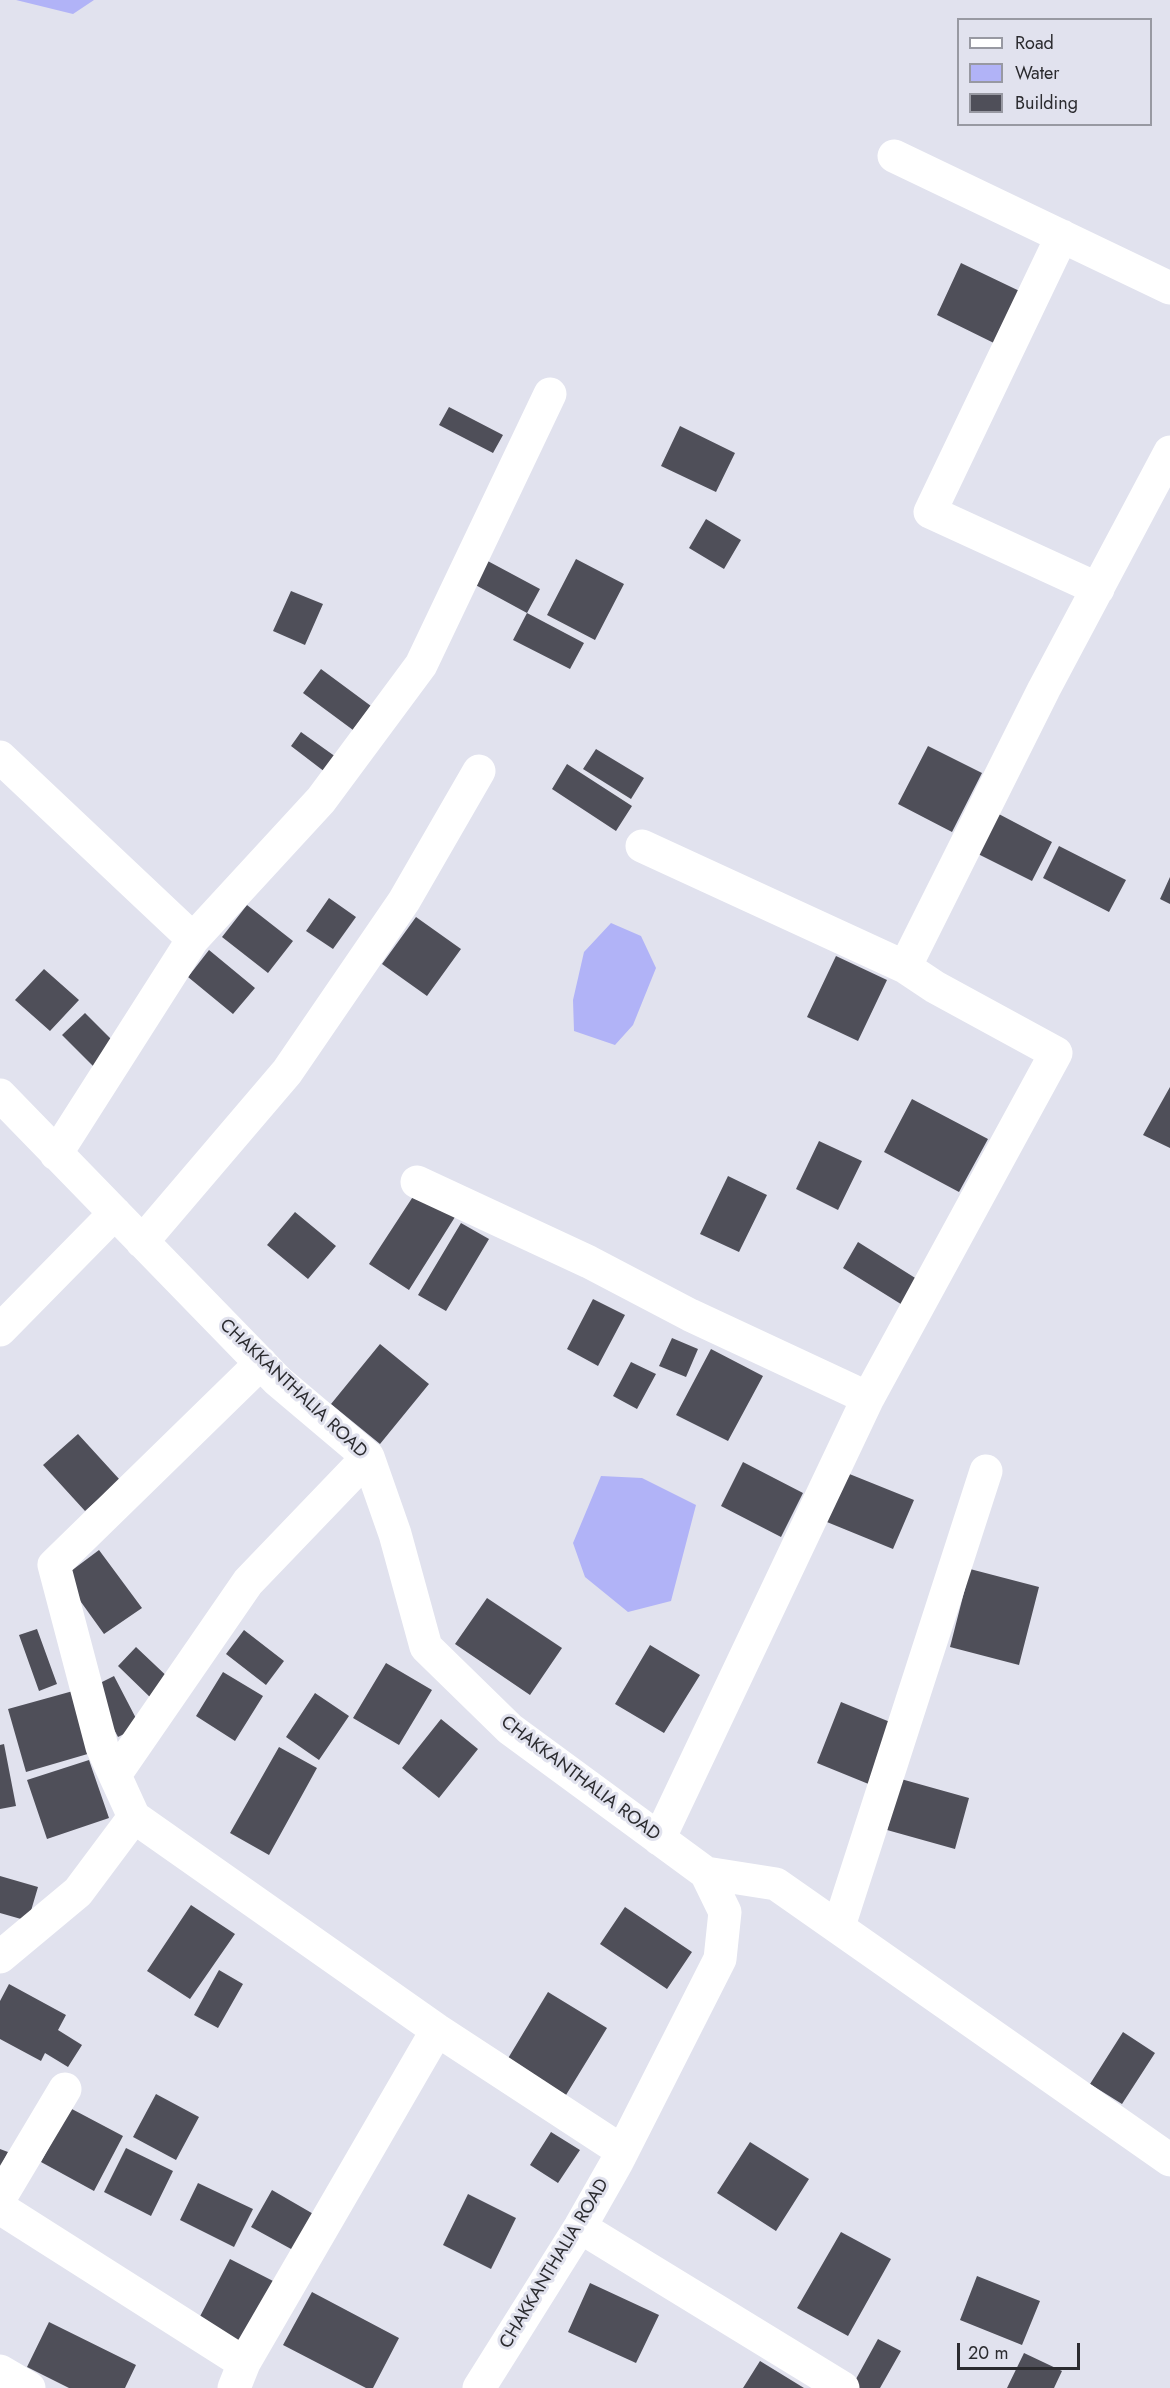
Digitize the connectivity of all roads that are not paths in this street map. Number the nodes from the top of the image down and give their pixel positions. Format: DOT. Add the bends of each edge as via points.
graph roads {
  1 [pos="894,156"];
  2 [pos="1062,236"];
  3 [pos="1170,288"];
  4 [pos="550,394"];
  5 [pos="1170,452"];
  6 [pos="1098,589"];
  7 [pos="0,757"];
  8 [pos="479,771"];
  9 [pos="642,846"];
  10 [pos="193,939"];
  11 [pos="905,967"];
  12 [pos="4,1108"];
  13 [pos="56,1154"];
  14 [pos="417,1182"];
  15 [pos="114,1213"];
  16 [pos="142,1242"];
  17 [pos="0,1330"];
  18 [pos="261,1363"];
  19 [pos="868,1398"];
  20 [pos="368,1457"];
  21 [pos="986,1471"];
  22 [pos="115,1775"];
  23 [pos="134,1817"];
  24 [pos="659,1839"];
  25 [pos="706,1873"];
  26 [pos="839,1926"];
  27 [pos="0,1957"];
  28 [pos="437,2030"];
  29 [pos="65,2089"];
  30 [pos="622,2151"];
  31 [pos="1170,2160"];
  32 [pos="0,2198"];
  33 [pos="0,2208"];
  34 [pos="580,2227"];
  35 [pos="0,2371"];
  36 [pos="239,2376"];
  37 [pos="29,2388"];
  38 [pos="479,2388"];
  39 [pos="843,2388"];
  1 -- 2 [label="street"];
  2 -- 3 [label="street"];
  2 -- 6 [label="street" via="930,512"];
  4 -- 10 [label="street" via="421,664 321,800"];
  5 -- 6 [label="street"];
  6 -- 11 [label="street"];
  7 -- 10 [label="street"];
  8 -- 16 [label="street" via="404,901 286,1072"];
  9 -- 11 [label="street"];
  10 -- 13 [label="street"];
  11 -- 19 [label="street" via="934,987 1056,1053"];
  12 -- 13 [label="street, CHAKKANTHALIA ROAD"];
  13 -- 15 [label="street, CHAKKANTHALIA ROAD"];
  14 -- 19 [label="street"];
  15 -- 16 [label="street, CHAKKANTHALIA ROAD"];
  15 -- 17 [label="street"];
  16 -- 18 [label="street, CHAKKANTHALIA ROAD"];
  18 -- 20 [label="street, CHAKKANTHALIA ROAD"];
  18 -- 22 [label="street" via="54,1564 102,1747"];
  19 -- 24 [label="street"];
  20 -- 22 [label="street" via="248,1582"];
  20 -- 24 [label="street, CHAKKANTHALIA ROAD" via="395,1534 426,1647 510,1729"];
  21 -- 26 [label="street"];
  22 -- 23 [label="street"];
  23 -- 27 [label="street" via="78,1892"];
  23 -- 28 [label="street"];
  24 -- 25 [label="street, CHAKKANTHALIA ROAD"];
  25 -- 26 [label="street" via="776,1884"];
  25 -- 30 [label="street, CHAKKANTHALIA ROAD" via="725,1912 720,1959"];
  26 -- 31 [label="street"];
  28 -- 30 [label="street"];
  28 -- 36 [label="street"];
  29 -- 32 [label="street"];
  30 -- 34 [label="street, CHAKKANTHALIA ROAD"];
  33 -- 36 [label="street"];
  34 -- 38 [label="street, CHAKKANTHALIA ROAD"];
  34 -- 39 [label="street"];
  35 -- 37 [label="street"];
}
